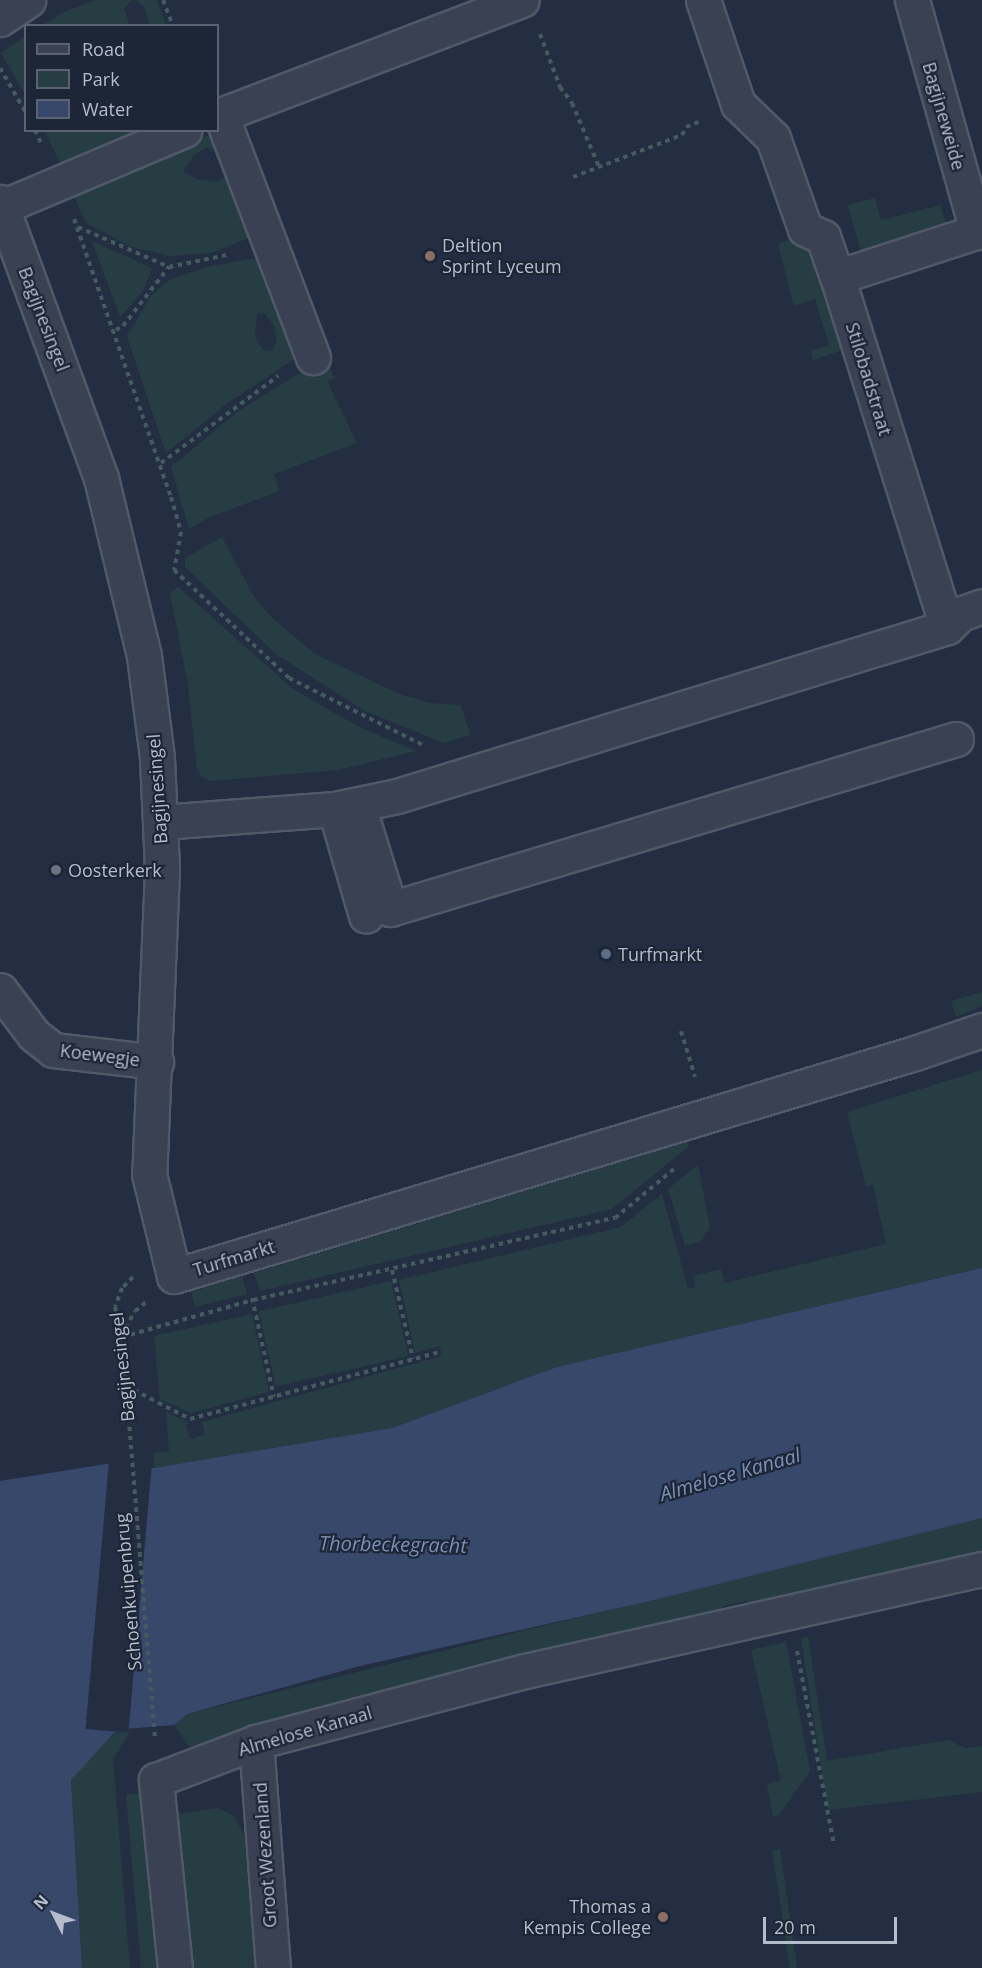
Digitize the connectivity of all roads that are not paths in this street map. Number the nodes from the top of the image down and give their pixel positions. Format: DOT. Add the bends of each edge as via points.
graph roads {
  1 [pos="28,0"];
  2 [pos="704,0"];
  3 [pos="912,0"];
  4 [pos="529,11"];
  5 [pos="0,19"];
  6 [pos="219,115"];
  7 [pos="179,132"];
  8 [pos="1,205"];
  9 [pos="979,231"];
  10 [pos="837,277"];
  11 [pos="313,357"];
  12 [pos="982,606"];
  13 [pos="947,627"];
  14 [pos="956,739"];
  15 [pos="346,807"];
  16 [pos="161,822"];
  17 [pos="366,916"];
  18 [pos="0,990"];
  19 [pos="982,1030"];
  20 [pos="156,1062"];
  21 [pos="174,1276"];
  22 [pos="982,1569"];
  23 [pos="256,1742"];
  24 [pos="174,1968"];
  25 [pos="273,1968"];
  1 -- 5 [label="street"];
  2 -- 10 [label="street" via="738,104 773,138 805,229 823,237"];
  3 -- 9 [label="street, Bagijneweide"];
  4 -- 6 [label="street"];
  6 -- 11 [label="street"];
  7 -- 8 [label="street"];
  8 -- 16 [label="street, Bagijnesingel" via="83,423 127,574 144,656"];
  9 -- 10 [label="street"];
  10 -- 13 [label="street, Stilobadstraat"];
  12 -- 13 [label="street" via="960,614"];
  13 -- 15 [label="street"];
  14 -- 15 [label="street" via="390,909"];
  15 -- 16 [label="street"];
  15 -- 17 [label="street"];
  16 -- 20 [label="street, Bagijnesingel"];
  18 -- 20 [label="street, Koewegje" via="34,1035 53,1050"];
  19 -- 21 [label="street, Turfmarkt"];
  20 -- 21 [label="street, Bagijnesingel" via="149,1174"];
  22 -- 23 [label="street, Almelose Kanaal" via="525,1671"];
  23 -- 24 [label="street, Almelose Kanaal" via="156,1780"];
  23 -- 25 [label="street, Groot Wezenland"];
}
